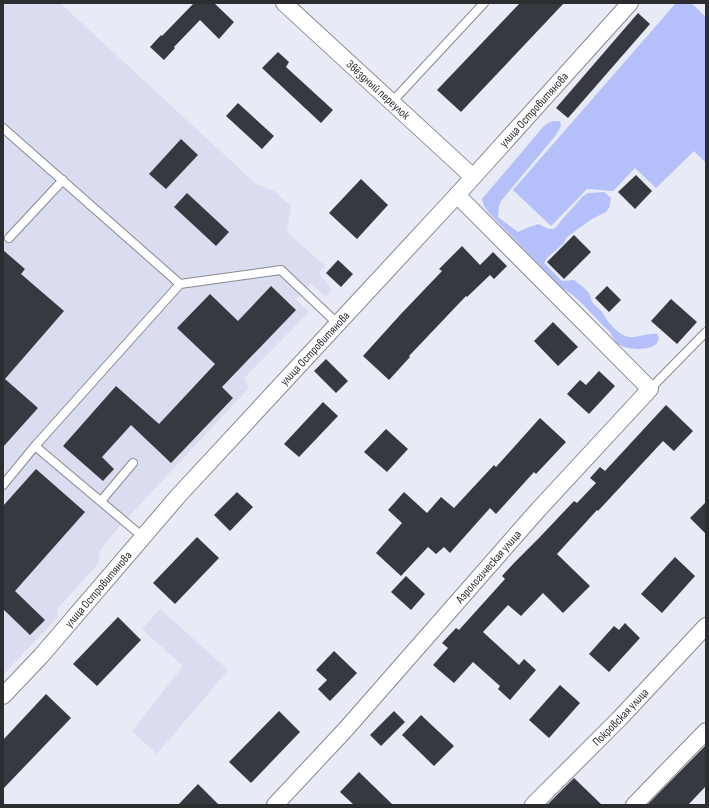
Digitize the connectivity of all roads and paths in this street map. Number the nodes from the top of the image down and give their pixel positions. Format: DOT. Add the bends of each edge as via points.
graph roads {
  1 [pos="284,3"];
  2 [pos="484,3"];
  3 [pos="630,3"];
  4 [pos="392,102"];
  5 [pos="3,128"];
  6 [pos="473,177"];
  7 [pos="63,180"];
  8 [pos="457,195"];
  9 [pos="9,238"];
  10 [pos="180,284"];
  11 [pos="338,324"];
  12 [pos="706,332"];
  13 [pos="650,388"];
  14 [pos="36,446"];
  15 [pos="133,463"];
  16 [pos="3,485"];
  17 [pos="101,501"];
  18 [pos="143,538"];
  19 [pos="706,626"];
  20 [pos="3,696"];
  21 [pos="706,731"];
  22 [pos="275,805"];
  23 [pos="532,805"];
  24 [pos="634,805"];
  1 -- 4 [label="street, Звёздный переулок"];
  2 -- 4 [label="lane"];
  3 -- 6 [label="street, улица Островитянова"];
  4 -- 6 [label="street, Звёздный переулок"];
  5 -- 7 [label="lane"];
  6 -- 8 [label="street, улица Островитянова"];
  7 -- 9 [label="lane"];
  7 -- 10 [label="lane"];
  8 -- 11 [label="street, улица Островитянова"];
  8 -- 13 [label="street"];
  10 -- 11 [label="lane" via="282,270"];
  10 -- 14 [label="lane"];
  11 -- 18 [label="street, улица Островитянова" via="179,495"];
  12 -- 13 [label="lane, Аэрологическая улица"];
  13 -- 22 [label="street, Аэрологическая улица"];
  14 -- 16 [label="lane"];
  14 -- 17 [label="lane"];
  15 -- 17 [label="lane"];
  17 -- 18 [label="lane"];
  18 -- 20 [label="street, улица Островитянова"];
  19 -- 23 [label="street, Покровская улица" via="620,718"];
  21 -- 24 [label="street"];
}
